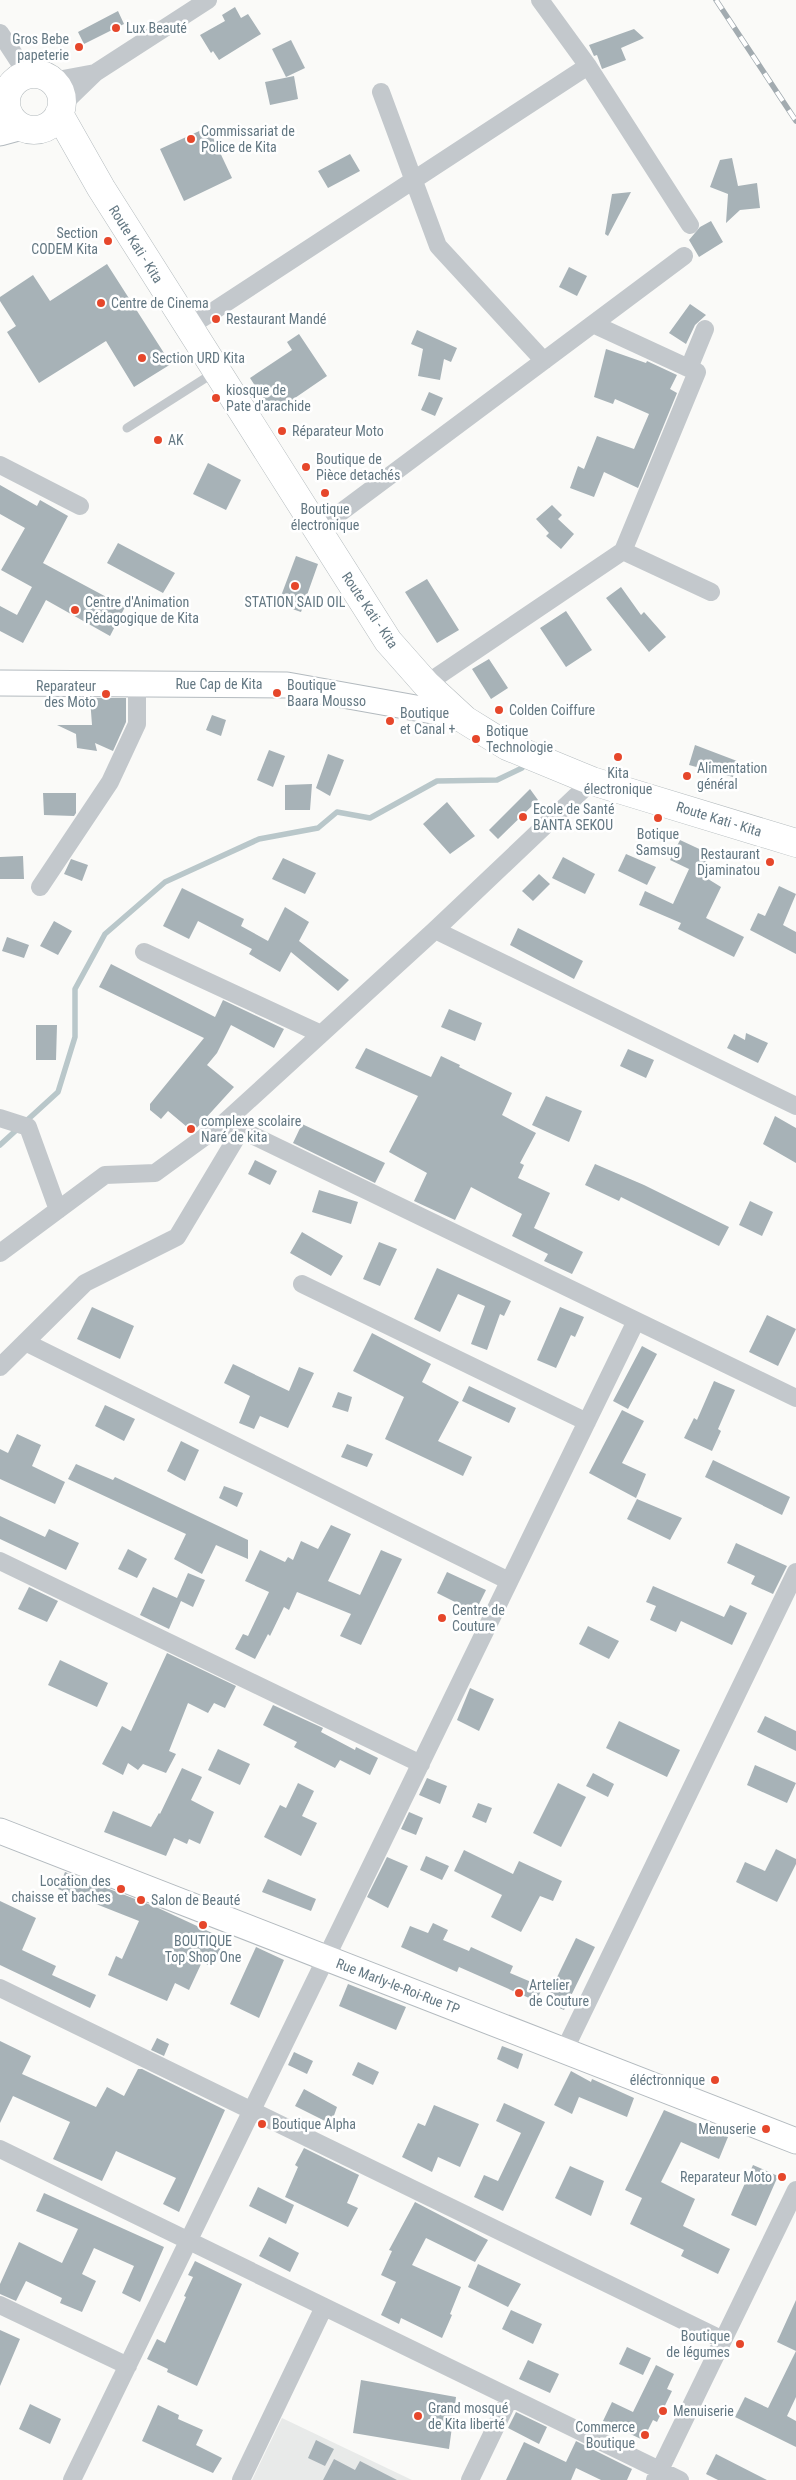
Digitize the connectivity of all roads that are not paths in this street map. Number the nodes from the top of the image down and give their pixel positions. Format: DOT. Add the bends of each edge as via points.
graph roads {
  1 [pos="208,0"];
  2 [pos="540,0"];
  3 [pos="0,33"];
  4 [pos="588,66"];
  5 [pos="95,73"];
  6 [pos="36,88"];
  7 [pos="381,92"];
  8 [pos="10,117"];
  9 [pos="414,180"];
  10 [pos="101,188"];
  11 [pos="690,225"];
  12 [pos="684,256"];
  13 [pos="594,324"];
  14 [pos="189,327"];
  15 [pos="705,329"];
  16 [pos="544,360"];
  17 [pos="688,368"];
  18 [pos="217,371"];
  19 [pos="127,428"];
  20 [pos="0,465"];
  21 [pos="80,506"];
  22 [pos="317,530"];
  23 [pos="623,551"];
  24 [pos="711,592"];
  25 [pos="0,683"];
  26 [pos="136,684"];
  27 [pos="426,684"];
  28 [pos="465,720"];
  29 [pos="592,781"];
  30 [pos="796,842"];
  31 [pos="40,887"];
  32 [pos="435,930"];
  33 [pos="144,952"];
  34 [pos="321,1034"];
  35 [pos="796,1106"];
  36 [pos="0,1118"];
  37 [pos="225,1122"];
  38 [pos="241,1130"];
  39 [pos="58,1210"];
  40 [pos="0,1253"];
  41 [pos="302,1284"];
  42 [pos="636,1321"];
  43 [pos="25,1342"];
  44 [pos="3,1358"];
  45 [pos="796,1398"];
  46 [pos="587,1422"];
  47 [pos="0,1561"];
  48 [pos="796,1572"];
  49 [pos="509,1581"];
  50 [pos="421,1764"];
  51 [pos="0,1830"];
  52 [pos="326,1958"];
  53 [pos="0,1988"];
  54 [pos="564,2050"];
  55 [pos="252,2111"];
  56 [pos="796,2141"];
  57 [pos="0,2149"];
  58 [pos="796,2190"];
  59 [pos="188,2241"];
  60 [pos="0,2306"];
  61 [pos="324,2307"];
  62 [pos="723,2340"];
  63 [pos="128,2366"];
  64 [pos="510,2397"];
  65 [pos="657,2475"];
  66 [pos="72,2480"];
  67 [pos="241,2480"];
  68 [pos="470,2480"];
  69 [pos="680,2480"];
  1 -- 5 [label="street"];
  2 -- 4 [label="street"];
  3 -- 6 [label="street"];
  4 -- 9 [label="street"];
  4 -- 11 [label="street"];
  5 -- 6 [label="street"];
  5 -- 6 [label="street"];
  6 -- 8 [label="main road" via="10,87 6,98"];
  6 -- 8 [label="main road" via="53,122 44,128"];
  6 -- 10 [label="main road, Route Kati - Kita"];
  7 -- 9 [label="street"];
  8 -- 10 [label="main road, Route Kati - Kita" via="70,158"];
  9 -- 14 [label="street"];
  9 -- 16 [label="street" via="438,246"];
  10 -- 14 [label="main road, Route Kati - Kita"];
  12 -- 13 [label="street"];
  13 -- 16 [label="street"];
  13 -- 17 [label="street"];
  14 -- 18 [label="main road, Route Kati - Kita"];
  15 -- 17 [label="street"];
  16 -- 22 [label="street"];
  17 -- 23 [label="street" via="697,372"];
  18 -- 19 [label="lane"];
  18 -- 22 [label="main road, Route Kati - Kita"];
  20 -- 21 [label="street"];
  22 -- 27 [label="main road, Route Kati - Kita" via="388,641"];
  23 -- 24 [label="street"];
  23 -- 27 [label="street"];
  25 -- 26 [label="street, Rue Cap de Kita"];
  26 -- 28 [label="street, Rue Cap de Kita" via="287,685 430,710"];
  26 -- 31 [label="street" via="137,724 110,782"];
  27 -- 28 [label="main road, Route Kati - Kita"];
  28 -- 29 [label="main road, Route Kati - Kita" via="507,746"];
  29 -- 30 [label="main road, Route Kati - Kita"];
  29 -- 32 [label="street"];
  32 -- 34 [label="street"];
  32 -- 35 [label="street"];
  33 -- 34 [label="street"];
  34 -- 37 [label="street"];
  36 -- 39 [label="street" via="28,1127"];
  37 -- 38 [label="street"];
  37 -- 39 [label="street" via="155,1172 105,1175"];
  38 -- 42 [label="street"];
  38 -- 43 [label="street" via="177,1237 84,1283"];
  39 -- 40 [label="street"];
  41 -- 46 [label="street"];
  42 -- 45 [label="street"];
  42 -- 46 [label="street"];
  43 -- 44 [label="street"];
  43 -- 49 [label="street"];
  46 -- 49 [label="street"];
  47 -- 50 [label="street"];
  48 -- 54 [label="street"];
  49 -- 50 [label="street"];
  50 -- 52 [label="street"];
  51 -- 52 [label="street, Rue Marly-le-Roi-Rue TP"];
  52 -- 54 [label="street, Rue Marly-le-Roi-Rue TP"];
  52 -- 55 [label="street"];
  53 -- 55 [label="street"];
  54 -- 56 [label="street, Rue Marly-le-Roi-Rue TP"];
  55 -- 59 [label="street"];
  55 -- 62 [label="street"];
  57 -- 59 [label="street"];
  58 -- 62 [label="street"];
  59 -- 61 [label="street"];
  59 -- 63 [label="street"];
  60 -- 63 [label="street"];
  61 -- 64 [label="street"];
  61 -- 67 [label="street"];
  62 -- 65 [label="street"];
  63 -- 66 [label="street"];
  64 -- 65 [label="street"];
  64 -- 68 [label="street"];
  65 -- 69 [label="street"];
}
